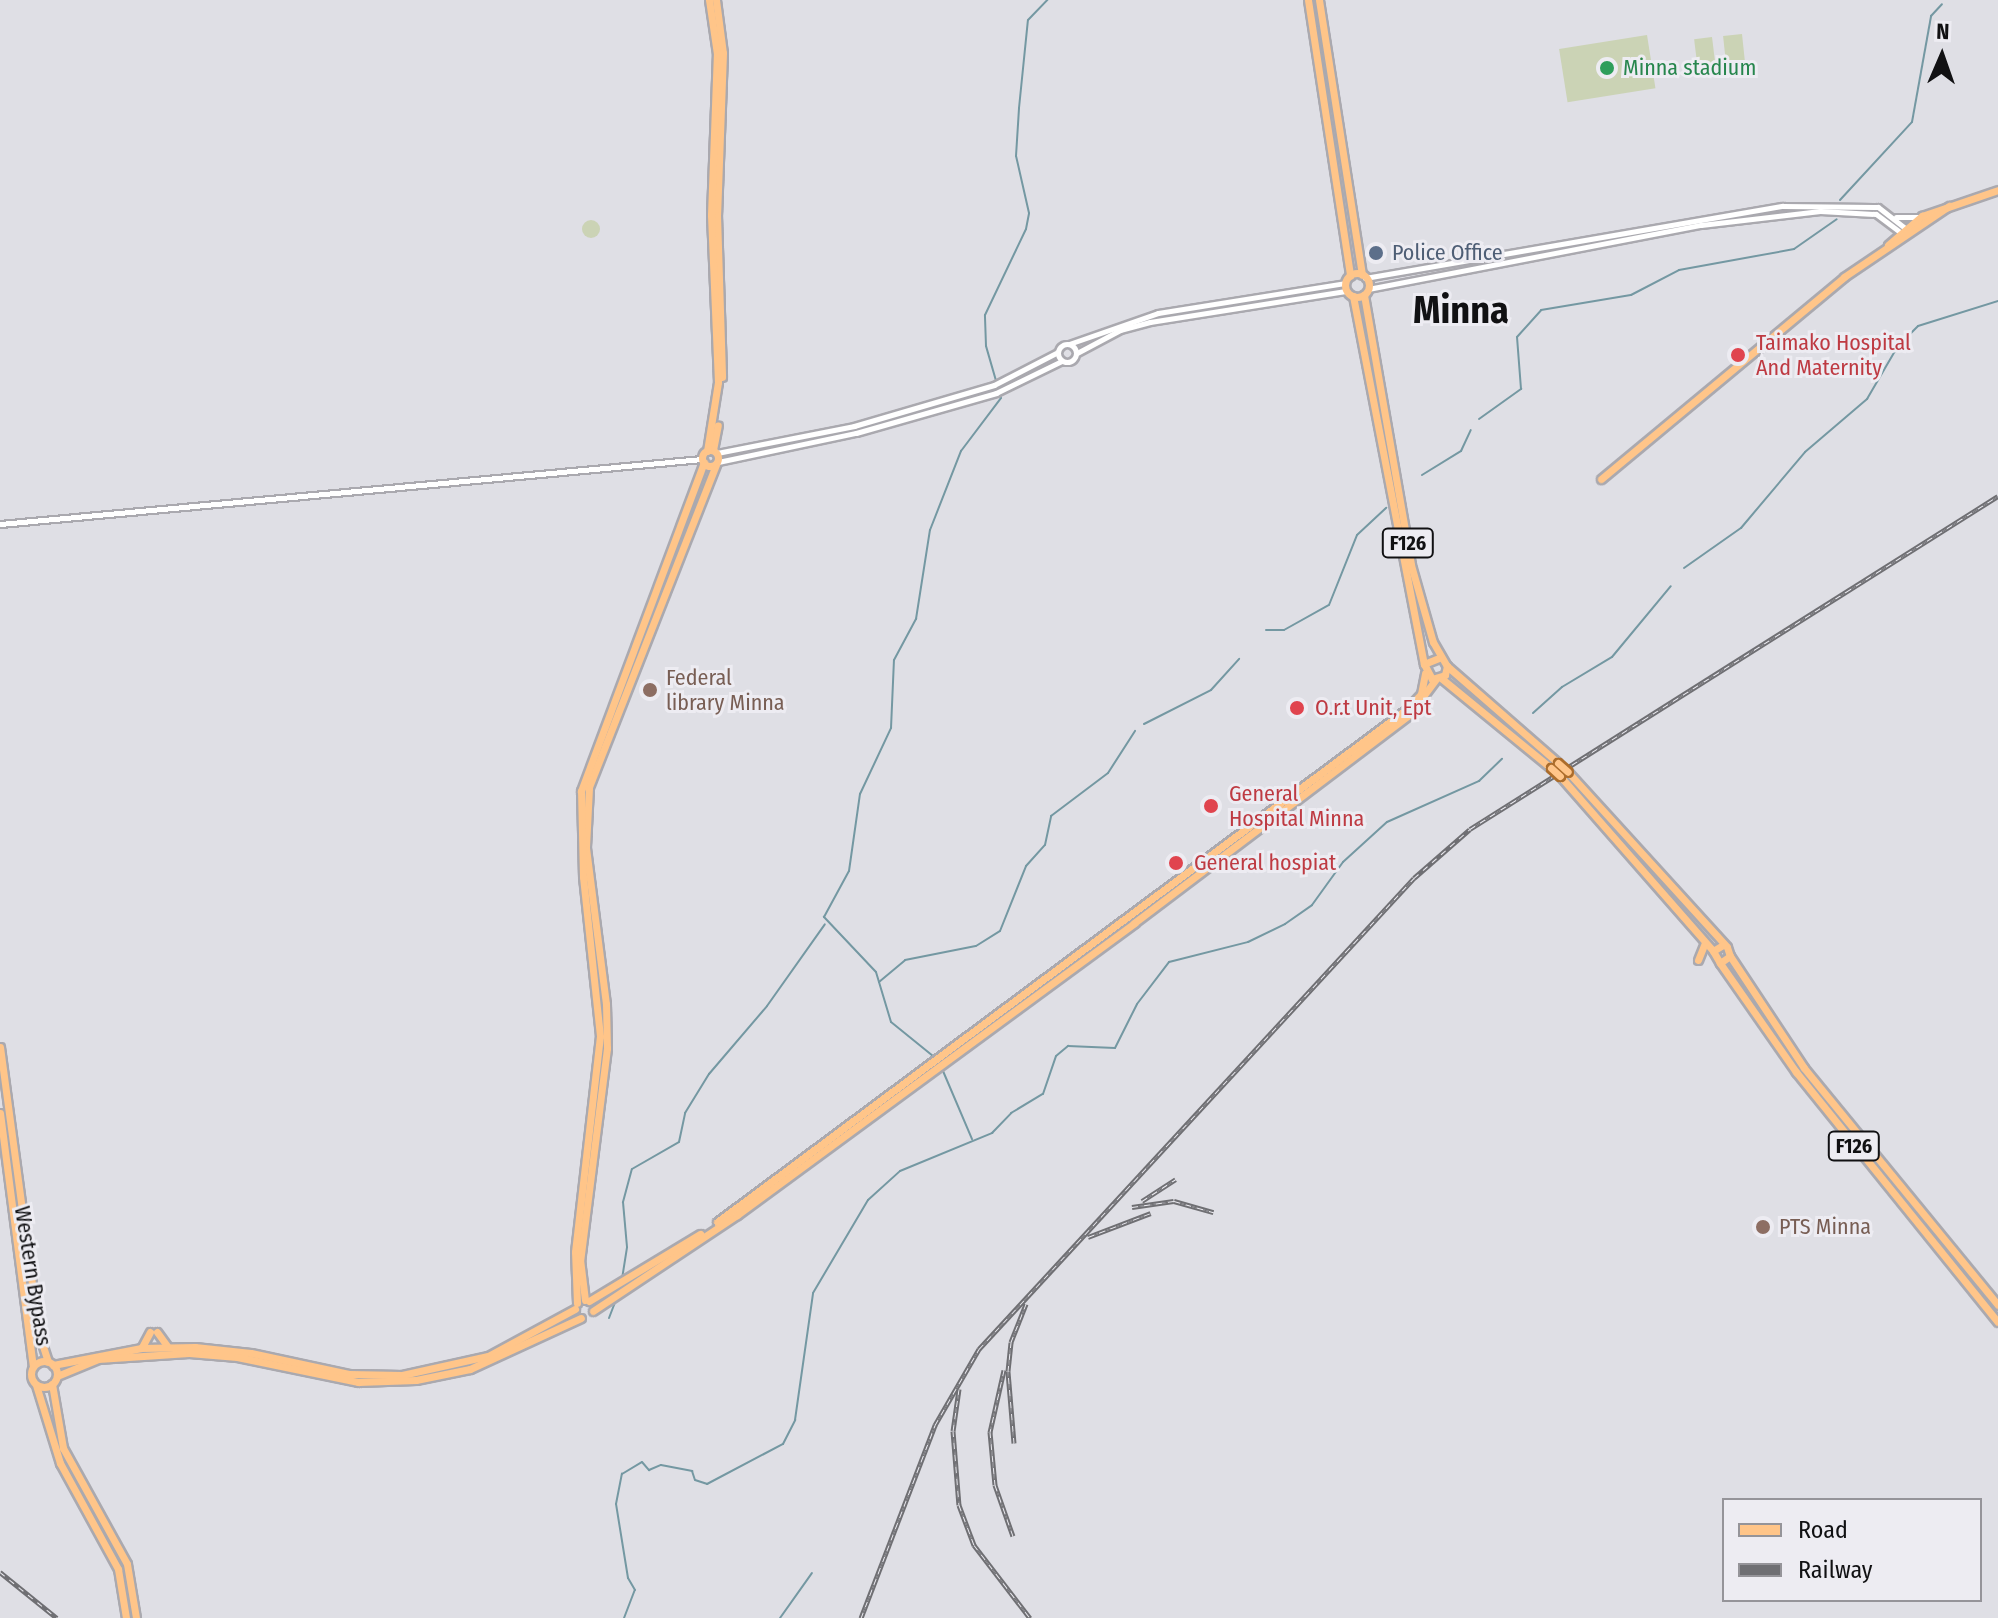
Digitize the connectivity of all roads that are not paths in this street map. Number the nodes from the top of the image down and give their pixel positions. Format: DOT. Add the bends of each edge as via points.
graph roads {
  1 [pos="709,0"];
  2 [pos="716,0"];
  3 [pos="1308,0"];
  4 [pos="1319,0"];
  5 [pos="1998,190"];
  6 [pos="1949,206"];
  7 [pos="1892,215"];
  8 [pos="1922,216"];
  9 [pos="1906,232"];
  10 [pos="1364,276"];
  11 [pos="1348,287"];
  12 [pos="1366,292"];
  13 [pos="1069,344"];
  14 [pos="1058,352"];
  15 [pos="1077,353"];
  16 [pos="1062,361"];
  17 [pos="714,456"];
  18 [pos="703,461"];
  19 [pos="1601,479"];
  20 [pos="0,524"];
  21 [pos="1441,657"];
  22 [pos="1424,664"];
  23 [pos="1447,666"];
  24 [pos="1425,673"];
  25 [pos="1438,679"];
  26 [pos="1555,765"];
  27 [pos="1564,774"];
  28 [pos="1704,941"];
  29 [pos="1723,945"];
  30 [pos="1713,951"];
  31 [pos="1730,956"];
  32 [pos="1698,960"];
  33 [pos="1720,963"];
  34 [pos="0,1047"];
  35 [pos="0,1113"];
  36 [pos="619,1287"];
  37 [pos="582,1303"];
  38 [pos="1998,1305"];
  39 [pos="593,1311"];
  40 [pos="581,1318"];
  41 [pos="1998,1322"];
  42 [pos="169,1347"];
  43 [pos="141,1348"];
  44 [pos="50,1364"];
  45 [pos="33,1366"];
  46 [pos="54,1380"];
  47 [pos="36,1385"];
  48 [pos="126,1618"];
  49 [pos="136,1618"];
  1 -- 17 [label="main road" via="717,54 711,215 718,382"];
  2 -- 17 [label="main road" via="723,41 717,215 724,362"];
  3 -- 11 [label="main road, F126"];
  4 -- 10 [label="main road, F126"];
  5 -- 6 [label="main road"];
  6 -- 8 [label="main road"];
  6 -- 9 [label="main road"];
  7 -- 8 [label="street"];
  7 -- 9 [label="street"];
  7 -- 10 [label="street" via="1878,207 1843,203 1783,206"];
  8 -- 9 [label="main road"];
  9 -- 12 [label="street" via="1876,214 1820,211 1701,225"];
  9 -- 19 [label="main road"];
  10 -- 11 [label="main road"];
  10 -- 12 [label="main road, F126"];
  11 -- 12 [label="main road"];
  11 -- 13 [label="street" via="1158,313"];
  11 -- 15 [label="street" via="1162,319 1120,330"];
  11 -- 22 [label="main road, F126"];
  12 -- 21 [label="main road, F126" via="1411,565"];
  13 -- 14 [label="street"];
  13 -- 15 [label="street"];
  14 -- 16 [label="street"];
  14 -- 17 [label="street" via="994,385 843,428"];
  15 -- 16 [label="street" via="1072,362"];
  16 -- 17 [label="street" via="996,393 856,433"];
  17 -- 18 [label="main road"];
  17 -- 18 [label="main road"];
  17 -- 37 [label="main road" via="589,787 586,847 607,1048 580,1262"];
  18 -- 20 [label="street"];
  18 -- 37 [label="main road" via="581,791 583,877 600,1036 575,1252"];
  21 -- 22 [label="main road" via="1429,657"];
  21 -- 23 [label="main road, F126"];
  22 -- 24 [label="main road, F126"];
  23 -- 25 [label="main road"];
  23 -- 26 [label="main road, F126"];
  24 -- 25 [label="main road, F126"];
  24 -- 36 [label="main road" via="1421,694 1407,709 712,1227"];
  25 -- 26 [label="main road, F126"];
  25 -- 36 [label="main road" via="1409,715 1134,923 737,1215"];
  26 -- 27 [label="main road, F126, bridge"];
  27 -- 28 [label="main road, F126"];
  27 -- 29 [label="main road, F126"];
  28 -- 30 [label="main road, F126"];
  28 -- 32 [label="main road"];
  29 -- 30 [label="main road"];
  29 -- 31 [label="main road, F126"];
  30 -- 33 [label="main road, F126"];
  31 -- 33 [label="main road"];
  31 -- 38 [label="main road, F126" via="1804,1068"];
  33 -- 41 [label="main road, F126" via="1796,1072"];
  34 -- 44 [label="main road, Western Bypass" via="39,1334"];
  35 -- 45 [label="main road, Western Bypass"];
  36 -- 37 [label="main road"];
  36 -- 39 [label="main road"];
  37 -- 39 [label="main road"];
  37 -- 40 [label="main road"];
  37 -- 42 [label="main road" via="488,1356 402,1375 349,1374 238,1350"];
  39 -- 40 [label="main road"];
  40 -- 46 [label="main road" via="481,1365 416,1380 358,1382 250,1359 189,1353 89,1361"];
  42 -- 43 [label="main road"];
  42 -- 43 [label="main road" via="154,1332"];
  43 -- 44 [label="main road"];
  44 -- 45 [label="main road"];
  44 -- 46 [label="main road, Western Bypass"];
  45 -- 47 [label="main road, Western Bypass"];
  46 -- 47 [label="main road"];
  46 -- 49 [label="main road" via="63,1448 127,1564"];
  47 -- 48 [label="main road" via="60,1463 118,1569"];
}
